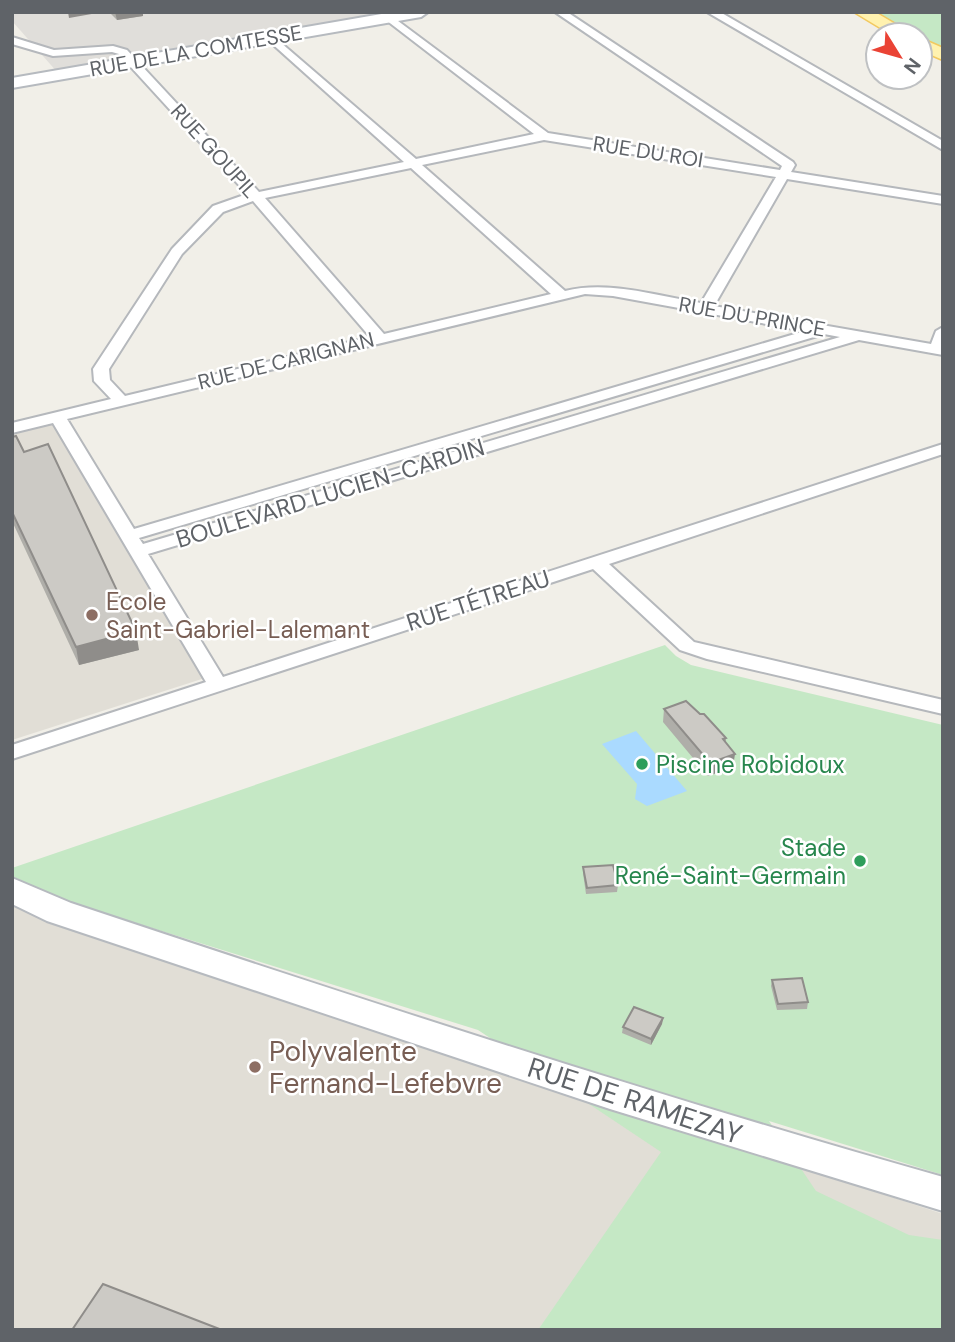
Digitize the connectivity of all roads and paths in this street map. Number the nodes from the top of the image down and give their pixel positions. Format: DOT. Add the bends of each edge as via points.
graph roads {
  1 [pos="421,12"];
  2 [pos="560,12"];
  3 [pos="712,12"];
  4 [pos="862,12"];
  5 [pos="390,18"];
  6 [pos="879,21"];
  7 [pos="273,39"];
  8 [pos="12,40"];
  9 [pos="132,61"];
  10 [pos="12,83"];
  11 [pos="544,136"];
  12 [pos="943,146"];
  13 [pos="412,164"];
  14 [pos="785,174"];
  15 [pos="256,196"];
  16 [pos="943,200"];
  17 [pos="560,294"];
  18 [pos="705,309"];
  19 [pos="823,330"];
  20 [pos="943,331"];
  21 [pos="858,336"];
  22 [pos="379,338"];
  23 [pos="939,350"];
  24 [pos="651,381"];
  25 [pos="666,393"];
  26 [pos="121,401"];
  27 [pos="58,417"];
  28 [pos="508,423"];
  29 [pos="12,428"];
  30 [pos="521,436"];
  31 [pos="943,449"];
  32 [pos="334,475"];
  33 [pos="346,489"];
  34 [pos="134,543"];
  35 [pos="596,562"];
  36 [pos="218,685"];
  37 [pos="943,707"];
  38 [pos="12,752"];
  39 [pos="12,890"];
  40 [pos="943,1194"];
  1 -- 5 [label="street, RUE DE LA COMTESSE"];
  2 -- 14 [label="street" via="786,161"];
  3 -- 12 [label="street"];
  4 -- 6 [label="main road"];
  5 -- 7 [label="street, RUE DE LA COMTESSE"];
  5 -- 11 [label="street, RUE DU ROI"];
  7 -- 9 [label="street, RUE DE LA COMTESSE"];
  7 -- 13 [label="street"];
  8 -- 9 [label="street, RUE GOUPIL" via="53,53 117,49"];
  9 -- 10 [label="street, RUE DE LA COMTESSE"];
  9 -- 15 [label="street, RUE GOUPIL"];
  11 -- 13 [label="street"];
  11 -- 14 [label="street, RUE DU ROI"];
  13 -- 15 [label="street"];
  13 -- 17 [label="street"];
  14 -- 16 [label="street, RUE DU ROI"];
  14 -- 18 [label="street"];
  15 -- 22 [label="street, RUE GOUPIL"];
  15 -- 26 [label="street" via="218,209 177,252 106,359 102,381"];
  17 -- 18 [label="street, RUE DU PRINCE" via="614,292"];
  17 -- 22 [label="street, RUE DE CARIGNAN"];
  18 -- 19 [label="street, RUE DU PRINCE"];
  19 -- 21 [label="street, RUE DU PRINCE"];
  19 -- 24 [label="street, BOULEVARD LUCIEN-CARDIN"];
  20 -- 23 [label="street"];
  21 -- 23 [label="street, RUE DU PRINCE"];
  21 -- 25 [label="street, BOULEVARD LUCIEN-CARDIN"];
  22 -- 26 [label="street, RUE DE CARIGNAN"];
  24 -- 25 [label="street"];
  24 -- 28 [label="street, BOULEVARD LUCIEN-CARDIN"];
  25 -- 30 [label="street, BOULEVARD LUCIEN-CARDIN"];
  26 -- 27 [label="street, RUE DE CARIGNAN"];
  27 -- 29 [label="street, RUE DE CARIGNAN"];
  27 -- 34 [label="street"];
  28 -- 30 [label="street, BOULEVARD LUCIEN-CARDIN"];
  28 -- 32 [label="street, BOULEVARD LUCIEN-CARDIN"];
  30 -- 33 [label="street, BOULEVARD LUCIEN-CARDIN"];
  31 -- 35 [label="street, RUE TÉTREAU"];
  32 -- 33 [label="street"];
  32 -- 34 [label="street, BOULEVARD LUCIEN-CARDIN"];
  33 -- 34 [label="street, BOULEVARD LUCIEN-CARDIN"];
  34 -- 36 [label="street"];
  35 -- 36 [label="street, RUE TÉTREAU"];
  35 -- 37 [label="street" via="687,646"];
  36 -- 38 [label="street, RUE TÉTREAU"];
  39 -- 40 [label="street, RUE DE RAMEZAY" via="59,912 518,1064 765,1144"];
}
